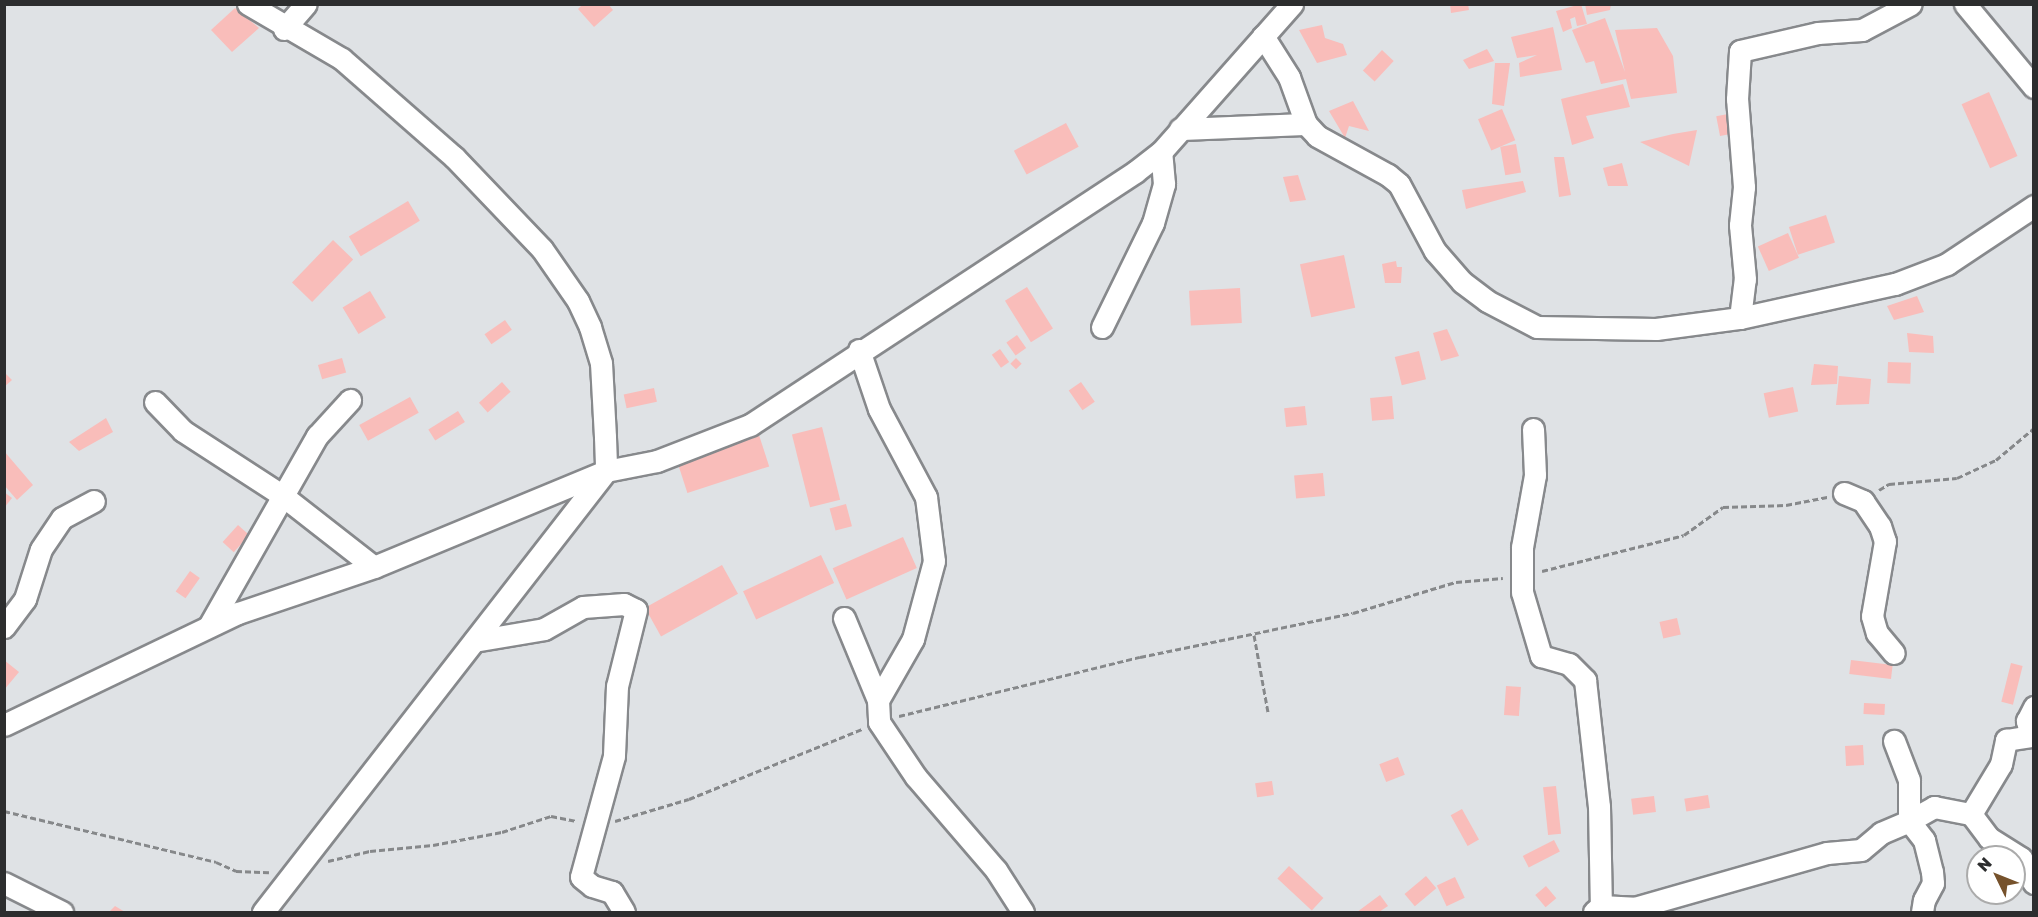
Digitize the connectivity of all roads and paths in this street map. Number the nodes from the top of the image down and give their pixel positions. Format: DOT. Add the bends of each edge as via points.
graph roads {
  1 [pos="248,4"];
  2 [pos="306,4"];
  3 [pos="1292,4"];
  4 [pos="1911,4"];
  5 [pos="1965,4"];
  6 [pos="284,29"];
  7 [pos="1263,36"];
  8 [pos="2034,87"];
  9 [pos="1306,124"];
  10 [pos="1180,129"];
  11 [pos="1161,152"];
  12 [pos="2034,206"];
  13 [pos="1740,318"];
  14 [pos="1102,327"];
  15 [pos="859,350"];
  16 [pos="350,400"];
  17 [pos="155,402"];
  18 [pos="2034,428"];
  19 [pos="1533,429"];
  20 [pos="606,471"];
  21 [pos="1844,493"];
  22 [pos="283,496"];
  23 [pos="94,501"];
  24 [pos="374,567"];
  25 [pos="1522,576"];
  26 [pos="844,618"];
  27 [pos="209,626"];
  28 [pos="4,627"];
  29 [pos="1254,635"];
  30 [pos="474,641"];
  31 [pos="1894,653"];
  32 [pos="878,700"];
  33 [pos="2034,707"];
  34 [pos="1268,712"];
  35 [pos="879,722"];
  36 [pos="4,725"];
  37 [pos="1894,741"];
  38 [pos="4,811"];
  39 [pos="1971,814"];
  40 [pos="1909,821"];
  41 [pos="597,825"];
  42 [pos="301,868"];
  43 [pos="4,883"];
  44 [pos="2034,883"];
  45 [pos="1598,909"];
  46 [pos="62,912"];
  47 [pos="263,912"];
  48 [pos="624,912"];
  49 [pos="1023,912"];
  50 [pos="1922,912"];
  1 -- 6 [label="street"];
  2 -- 6 [label="street"];
  3 -- 7 [label="street"];
  4 -- 13 [label="street" via="1863,30 1818,33 1740,51 1737,99 1744,187 1740,225 1745,279"];
  5 -- 8 [label="street"];
  6 -- 20 [label="street" via="324,46 342,59 454,157 542,249 578,301 601,363"];
  7 -- 9 [label="street" via="1289,77"];
  7 -- 10 [label="street"];
  9 -- 10 [label="street"];
  9 -- 13 [label="street" via="1317,136 1394,179 1435,251 1462,282 1487,301 1537,327 1656,329"];
  10 -- 11 [label="street"];
  11 -- 14 [label="street" via="1164,184 1153,223"];
  11 -- 15 [label="street"];
  12 -- 13 [label="street" via="1947,264 1895,284"];
  15 -- 20 [label="street" via="750,425 657,461"];
  15 -- 32 [label="street" via="879,409 926,497 934,561 913,639"];
  16 -- 22 [label="street" via="317,436"];
  17 -- 22 [label="street" via="183,431"];
  18 -- 21 [label="path" via="1996,460 1957,478 1889,484 1870,496"];
  19 -- 25 [label="street" via="1535,475 1522,547"];
  20 -- 24 [label="street"];
  20 -- 30 [label="street"];
  21 -- 25 [label="path" via="1786,505 1723,507 1684,536"];
  21 -- 31 [label="street" via="1863,501 1880,526 1885,542 1872,616 1877,633"];
  22 -- 24 [label="street"];
  22 -- 27 [label="street"];
  23 -- 28 [label="street" via="62,518 41,549 25,598"];
  24 -- 27 [label="street"];
  25 -- 29 [label="path" via="1456,582 1395,602"];
  25 -- 45 [label="street" via="1522,592 1541,656 1569,664 1585,680 1599,806"];
  26 -- 32 [label="street"];
  27 -- 36 [label="street"];
  29 -- 34 [label="path"];
  29 -- 35 [label="path" via="953,700"];
  30 -- 41 [label="street" via="544,629 583,607 624,604 636,610 617,686 614,756"];
  30 -- 42 [label="street"];
  32 -- 35 [label="street"];
  33 -- 39 [label="street" via="2027,721 2031,736 2006,740 2001,764"];
  35 -- 41 [label="path" via="689,799"];
  35 -- 49 [label="street" via="916,777 996,870"];
  37 -- 40 [label="street" via="1910,780"];
  38 -- 42 [label="path" via="216,862 236,872"];
  39 -- 40 [label="street" via="1934,807"];
  39 -- 44 [label="street" via="1989,838 2021,858"];
  40 -- 45 [label="street" via="1881,833 1861,850 1827,853 1634,908"];
  40 -- 50 [label="street" via="1924,840 1932,872 1933,883"];
  41 -- 42 [label="path" via="551,816 433,846 370,850"];
  41 -- 48 [label="street" via="581,877 592,886 612,892"];
  42 -- 47 [label="street"];
  43 -- 46 [label="street"];
}
